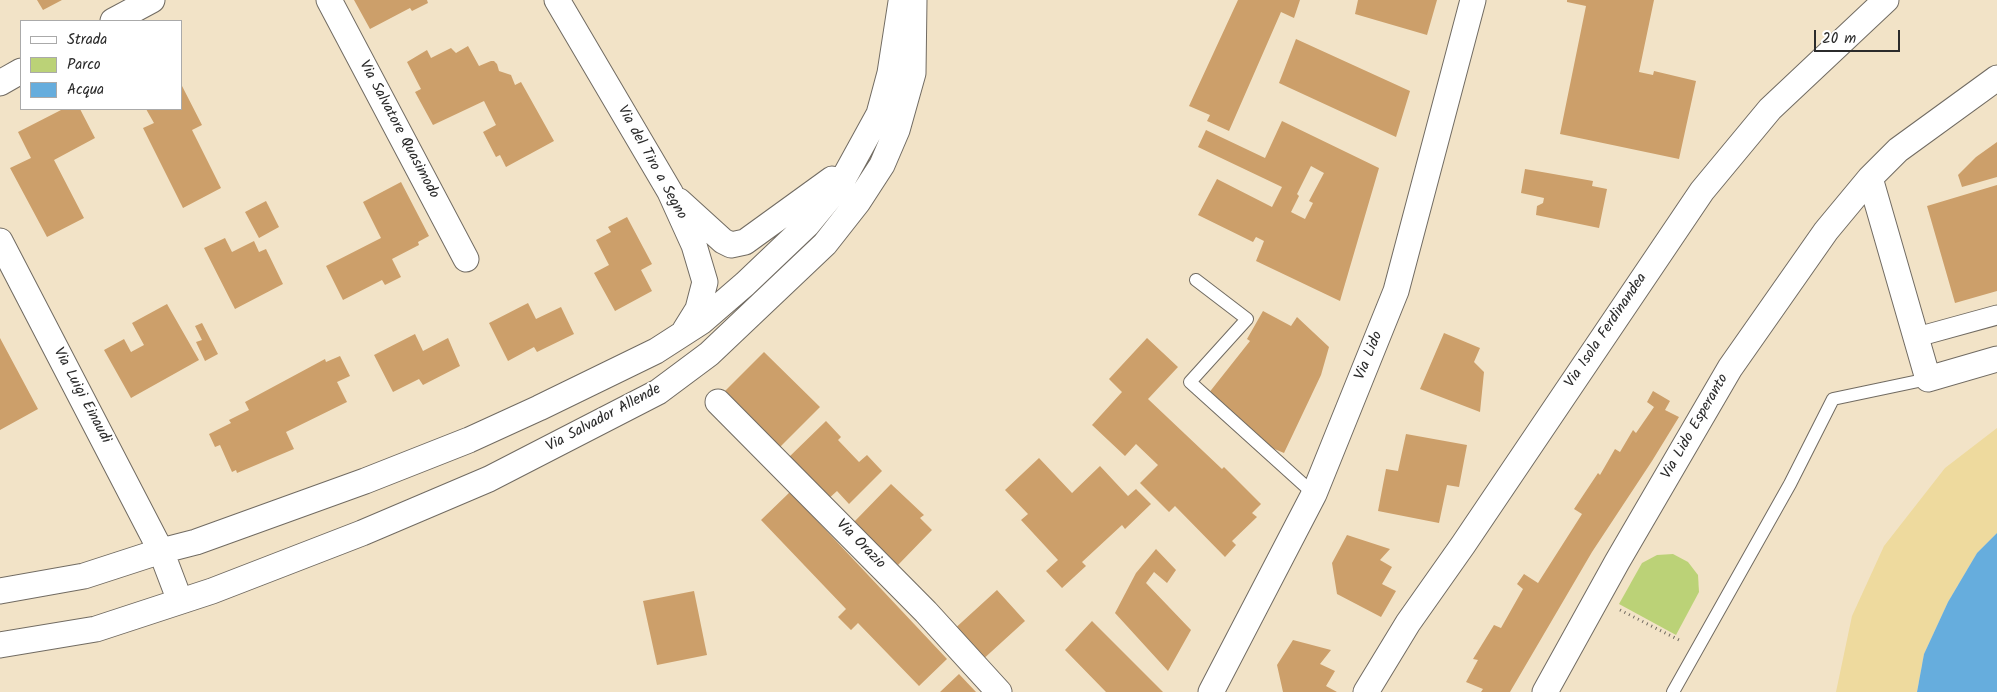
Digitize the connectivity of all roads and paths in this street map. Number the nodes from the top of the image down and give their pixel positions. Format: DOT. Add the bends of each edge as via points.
graph roads {
  1 [pos="152,0"];
  2 [pos="329,0"];
  3 [pos="557,0"];
  4 [pos="901,0"];
  5 [pos="914,0"];
  6 [pos="1473,0"];
  7 [pos="1886,0"];
  8 [pos="115,20"];
  9 [pos="20,72"];
  10 [pos="1997,78"];
  11 [pos="0,83"];
  12 [pos="856,158"];
  13 [pos="1870,178"];
  14 [pos="670,192"];
  15 [pos="0,241"];
  16 [pos="466,259"];
  17 [pos="1196,280"];
  18 [pos="1997,315"];
  19 [pos="683,333"];
  20 [pos="1917,337"];
  21 [pos="1997,359"];
  22 [pos="1928,379"];
  23 [pos="718,402"];
  24 [pos="1314,494"];
  25 [pos="161,551"];
  26 [pos="0,591"];
  27 [pos="1597,598"];
  28 [pos="180,601"];
  29 [pos="0,645"];
  30 [pos="1698,648"];
  31 [pos="999,692"];
  32 [pos="1211,692"];
  33 [pos="1366,692"];
  34 [pos="1545,692"];
  35 [pos="1673,692"];
  1 -- 8 [label="street"];
  2 -- 16 [label="street, Via Salvatore Quasimodo"];
  3 -- 14 [label="street, Via del Tiro a Segno"];
  4 -- 12 [label="street" via="890,73 881,106"];
  5 -- 28 [label="street, Via Salvador Allende" via="913,73 897,130 882,165 825,244 709,354 658,392 489,479 362,533"];
  6 -- 24 [label="street, Via Lido" via="1396,291"];
  7 -- 33 [label="street, Via Isola Ferdinandea" via="1770,108 1702,191 1408,623"];
  9 -- 11 [label="street"];
  10 -- 13 [label="street, Via Lido Esperanto" via="1898,150"];
  12 -- 14 [label="street" via="816,192 745,242 731,245"];
  12 -- 19 [label="street" via="840,186 807,225 745,284 701,322"];
  13 -- 20 [label="street"];
  13 -- 27 [label="street, Via Lido Esperanto" via="1826,231 1730,368"];
  14 -- 19 [label="street, Via del Tiro a Segno" via="694,245 705,282 698,309"];
  15 -- 25 [label="street, Via Luigi Einaudi"];
  17 -- 24 [label="lane" via="1247,320 1190,382"];
  18 -- 20 [label="street"];
  19 -- 25 [label="street" via="656,351 469,440 225,532"];
  20 -- 22 [label="street"];
  21 -- 22 [label="street"];
  22 -- 30 [label="lane" via="1833,399"];
  23 -- 31 [label="street, Via Orazio" via="926,612"];
  24 -- 32 [label="street, Via Lido"];
  25 -- 26 [label="street" via="84,576"];
  25 -- 28 [label="street"];
  27 -- 30 [label="path"];
  27 -- 34 [label="street, Via Lido Esperanto"];
  28 -- 29 [label="street, Via Salvador Allende" via="96,629"];
  30 -- 35 [label="lane"];
}
